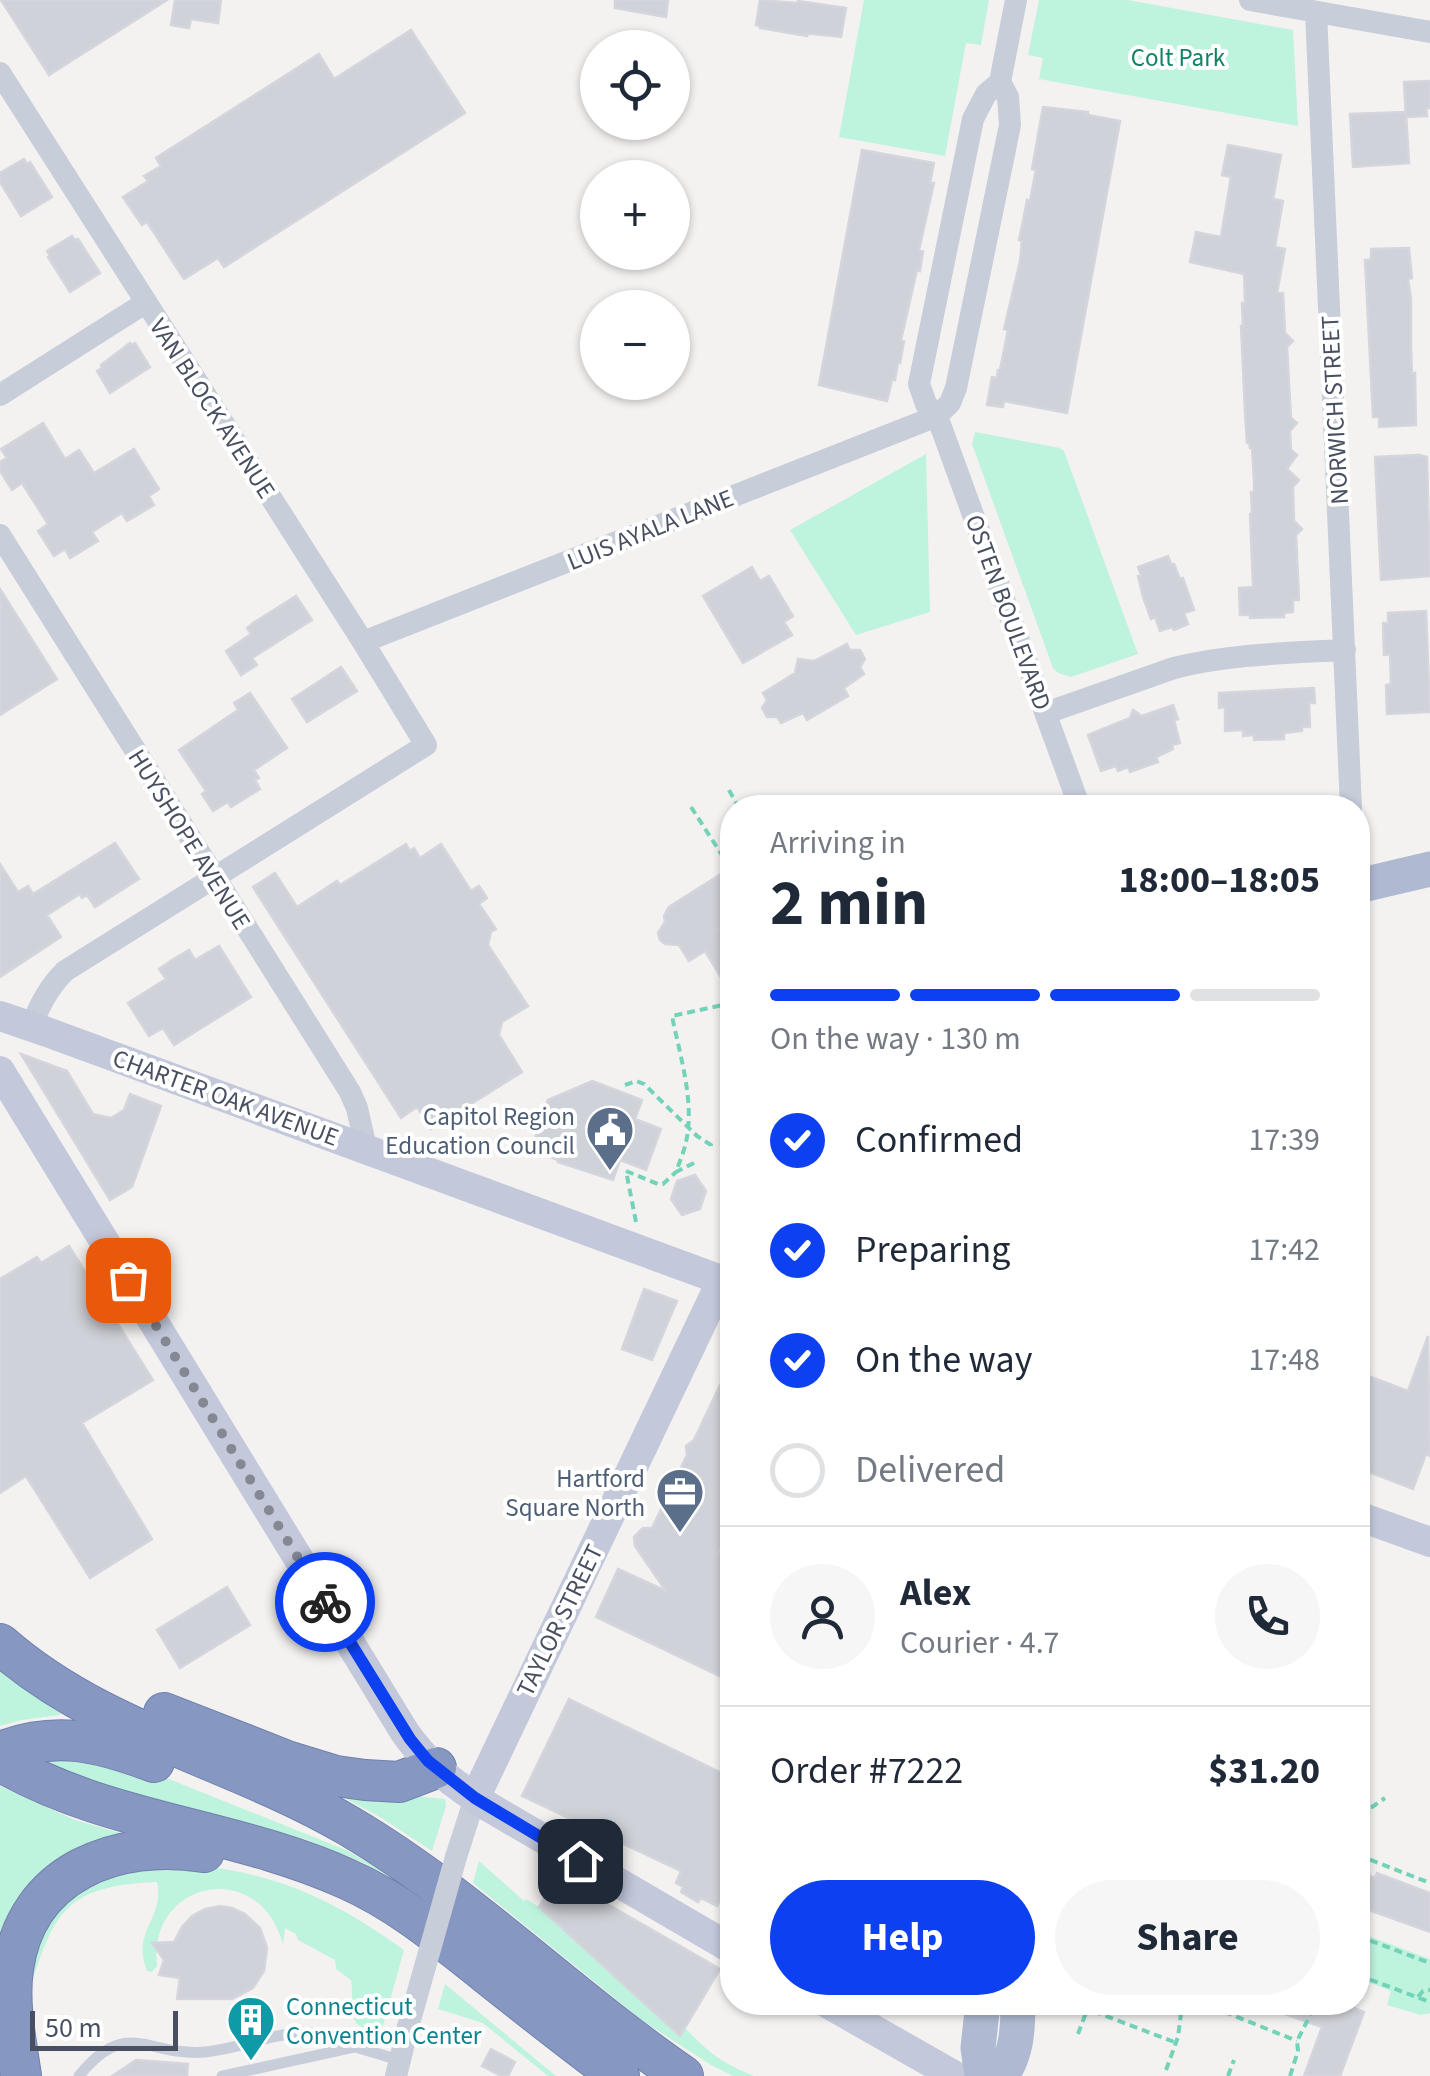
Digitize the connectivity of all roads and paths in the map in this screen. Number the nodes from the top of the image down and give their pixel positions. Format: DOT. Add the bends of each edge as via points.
graph roads {
  1 [pos="1016,0"];
  2 [pos="1250,0"];
  3 [pos="1316,12"];
  4 [pos="1430,32"];
  5 [pos="0,72"];
  6 [pos="1000,82"];
  7 [pos="145,303"];
  8 [pos="0,395"];
  9 [pos="937,416"];
  10 [pos="0,535"];
  11 [pos="363,642"];
  12 [pos="1344,650"];
  13 [pos="1046,713"];
  14 [pos="729,790"];
  15 [pos="732,795"];
  16 [pos="1075,795"];
  17 [pos="1351,795"];
  18 [pos="691,807"];
  19 [pos="720,852"];
  20 [pos="1430,869"];
  21 [pos="215,879"];
  22 [pos="1370,883"];
  23 [pos="720,1006"];
  24 [pos="0,1016"];
  25 [pos="31,1026"];
  26 [pos="0,1072"];
  27 [pos="625,1085"];
  28 [pos="688,1127"];
  29 [pos="366,1148"];
  30 [pos="710,1150"];
  31 [pos="694,1163"];
  32 [pos="676,1172"];
  33 [pos="636,1222"];
  34 [pos="720,1279"];
  35 [pos="720,1296"];
  36 [pos="1370,1520"];
  37 [pos="1428,1538"];
  38 [pos="0,1626"];
  39 [pos="0,1644"];
  40 [pos="18,1746"];
  41 [pos="0,1761"];
  42 [pos="436,1768"];
  43 [pos="475,1798"];
  44 [pos="1385,1798"];
  45 [pos="1370,1808"];
  46 [pos="326,1814"];
  47 [pos="296,1859"];
  48 [pos="1370,1860"];
  49 [pos="1430,1882"];
  50 [pos="1370,1940"];
  51 [pos="720,1942"];
  52 [pos="1430,1963"];
  53 [pos="1370,1979"];
  54 [pos="1430,1990"];
  55 [pos="1418,1997"];
  56 [pos="1430,2002"];
  57 [pos="848,2015"];
  58 [pos="982,2015"];
  59 [pos="1017,2015"];
  60 [pos="1085,2015"];
  61 [pos="1103,2015"];
  62 [pos="1181,2015"];
  63 [pos="1232,2015"];
  64 [pos="1310,2015"];
  65 [pos="1078,2034"];
  66 [pos="567,2037"];
  67 [pos="1297,2041"];
  68 [pos="1177,2042"];
  69 [pos="355,2047"];
  70 [pos="626,2058"];
  71 [pos="1234,2060"];
  72 [pos="398,2069"];
  73 [pos="1166,2070"];
  74 [pos="20,2076"];
  75 [pos="79,2076"];
  76 [pos="222,2076"];
  77 [pos="584,2076"];
  78 [pos="683,2076"];
  79 [pos="711,2076"];
  80 [pos="954,2076"];
  81 [pos="982,2076"];
  82 [pos="1001,2076"];
  83 [pos="1228,2076"];
  84 [pos="1290,2076"];
  1 -- 6 [label="street, OSTEN BOULEVARD"];
  2 -- 3 [label="street"];
  3 -- 4 [label="street"];
  3 -- 12 [label="street, NORWICH STREET"];
  5 -- 7 [label="street, VAN BLOCK AVENUE"];
  6 -- 9 [label="street, OSTEN BOULEVARD" via="1010,125 956,388"];
  6 -- 9 [label="street, OSTEN BOULEVARD" via="974,119 920,372 921,394"];
  7 -- 8 [label="street"];
  7 -- 11 [label="street, VAN BLOCK AVENUE"];
  9 -- 11 [label="street, LUIS AYALA LANE"];
  9 -- 13 [label="street, OSTEN BOULEVARD"];
  10 -- 21 [label="street, HUYSHOPE AVENUE"];
  11 -- 21 [label="street, VAN BLOCK AVENUE" via="426,744"];
  12 -- 13 [label="street" via="1195,663"];
  12 -- 17 [label="street, NORWICH STREET"];
  13 -- 16 [label="street, OSTEN BOULEVARD"];
  14 -- 15 [label="path"];
  18 -- 19 [label="path"];
  20 -- 22 [label="main road"];
  21 -- 25 [label="street" via="65,971"];
  21 -- 29 [label="street, HUYSHOPE AVENUE" via="350,1092"];
  23 -- 28 [label="path" via="672,1016"];
  24 -- 25 [label="street, CHARTER OAK AVENUE"];
  25 -- 29 [label="street, CHARTER OAK AVENUE"];
  26 -- 42 [label="street" via="404,1731"];
  27 -- 28 [label="path" via="644,1084"];
  28 -- 30 [label="path"];
  28 -- 32 [label="path"];
  29 -- 34 [label="street, CHARTER OAK AVENUE"];
  31 -- 32 [label="path"];
  32 -- 33 [label="path" via="658,1184 626,1171"];
  35 -- 43 [label="street, TAYLOR STREET"];
  36 -- 37 [label="street"];
  38 -- 42 [label="highway" via="84,1680 287,1762 378,1782"];
  39 -- 46 [label="highway" via="99,1711"];
  40 -- 46 [label="highway" via="77,1740 102,1745"];
  41 -- 47 [label="highway" via="88,1802"];
  42 -- 43 [label="street"];
  43 -- 51 [label="street"];
  43 -- 72 [label="street, bridge"];
  44 -- 45 [label="path"];
  46 -- 70 [label="highway" via="433,1883"];
  47 -- 66 [label="highway" via="398,1906"];
  47 -- 74 [label="highway" via="145,1850 108,1857 58,1883 32,1913 15,1957"];
  48 -- 49 [label="path"];
  50 -- 52 [label="path"];
  53 -- 55 [label="path"];
  54 -- 55 [label="path"];
  55 -- 56 [label="path"];
  57 -- 80 [label="street"];
  58 -- 81 [label="main road"];
  59 -- 82 [label="main road" via="1014,2049"];
  60 -- 65 [label="path"];
  61 -- 68 [label="path"];
  62 -- 68 [label="path"];
  63 -- 67 [label="path"];
  64 -- 67 [label="path"];
  66 -- 70 [label="highway"];
  66 -- 77 [label="highway"];
  67 -- 84 [label="path"];
  68 -- 73 [label="path"];
  69 -- 72 [label="lane"];
  69 -- 75 [label="lane" via="308,2032 204,2052 122,2044 101,2052"];
  69 -- 76 [label="lane"];
  70 -- 78 [label="highway"];
  70 -- 79 [label="highway" via="659,2048"];
  71 -- 83 [label="path"];
}
